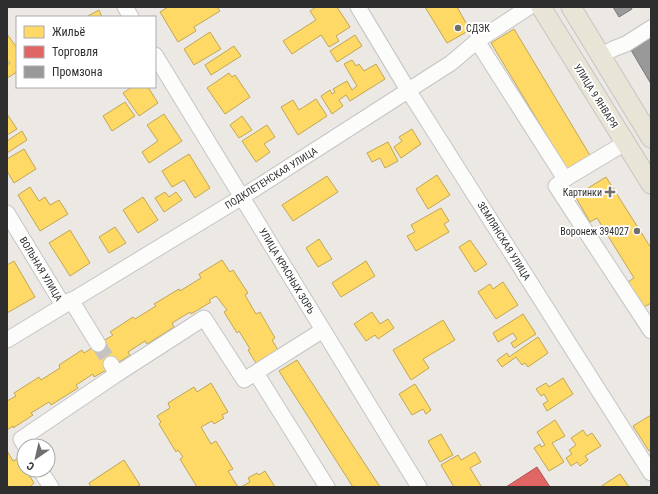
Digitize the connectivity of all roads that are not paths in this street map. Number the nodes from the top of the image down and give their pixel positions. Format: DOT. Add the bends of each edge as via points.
graph roads {
  1 [pos="125,7"];
  2 [pos="358,7"];
  3 [pos="529,7"];
  4 [pos="541,7"];
  5 [pos="571,7"];
  6 [pos="131,16"];
  7 [pos="651,28"];
  8 [pos="477,41"];
  9 [pos="601,56"];
  10 [pos="156,57"];
  11 [pos="408,90"];
  12 [pos="651,138"];
  13 [pos="625,143"];
  14 [pos="565,179"];
  15 [pos="651,184"];
  16 [pos="242,197"];
  17 [pos="7,213"];
  18 [pos="67,302"];
  19 [pos="646,315"];
  20 [pos="323,330"];
  21 [pos="651,332"];
  22 [pos="7,340"];
  23 [pos="98,344"];
  24 [pos="256,373"];
  25 [pos="22,438"];
  26 [pos="651,473"];
  27 [pos="45,478"];
  28 [pos="51,487"];
  29 [pos="328,487"];
  30 [pos="419,487"];
  1 -- 6 [label="street"];
  2 -- 11 [label="street, ЗЕМЛЯНСКАЯ УЛИЦА"];
  3 -- 8 [label="street, ПОДКЛЕТЕНСКАЯ УЛИЦА"];
  4 -- 13 [label="main road, УЛИЦА 9 ЯНВАРЯ"];
  5 -- 9 [label="main road"];
  7 -- 9 [label="street"];
  8 -- 11 [label="street, ПОДКЛЕТЕНСКАЯ УЛИЦА" via="451,63"];
  8 -- 14 [label="street"];
  9 -- 12 [label="main road"];
  10 -- 16 [label="street, УЛИЦА КРАСНЫХ ЗОРЬ"];
  11 -- 16 [label="street, ПОДКЛЕТЕНСКАЯ УЛИЦА"];
  11 -- 26 [label="street, ЗЕМЛЯНСКАЯ УЛИЦА"];
  13 -- 14 [label="street"];
  13 -- 15 [label="main road, УЛИЦА 9 ЯНВАРЯ"];
  14 -- 19 [label="street" via="556,186"];
  16 -- 18 [label="street, ПОДКЛЕТЕНСКАЯ УЛИЦА"];
  16 -- 20 [label="street, УЛИЦА КРАСНЫХ ЗОРЬ"];
  17 -- 18 [label="street, ВОЛЬНАЯ УЛИЦА"];
  18 -- 22 [label="street, ПОДКЛЕТЕНСКАЯ УЛИЦА"];
  18 -- 23 [label="street, ВОЛЬНАЯ УЛИЦА"];
  19 -- 21 [label="street"];
  20 -- 24 [label="street"];
  20 -- 30 [label="street, УЛИЦА КРАСНЫХ ЗОРЬ"];
  24 -- 25 [label="street" via="244,380 204,318 114,369"];
  24 -- 29 [label="street"];
  27 -- 28 [label="street"];
}
